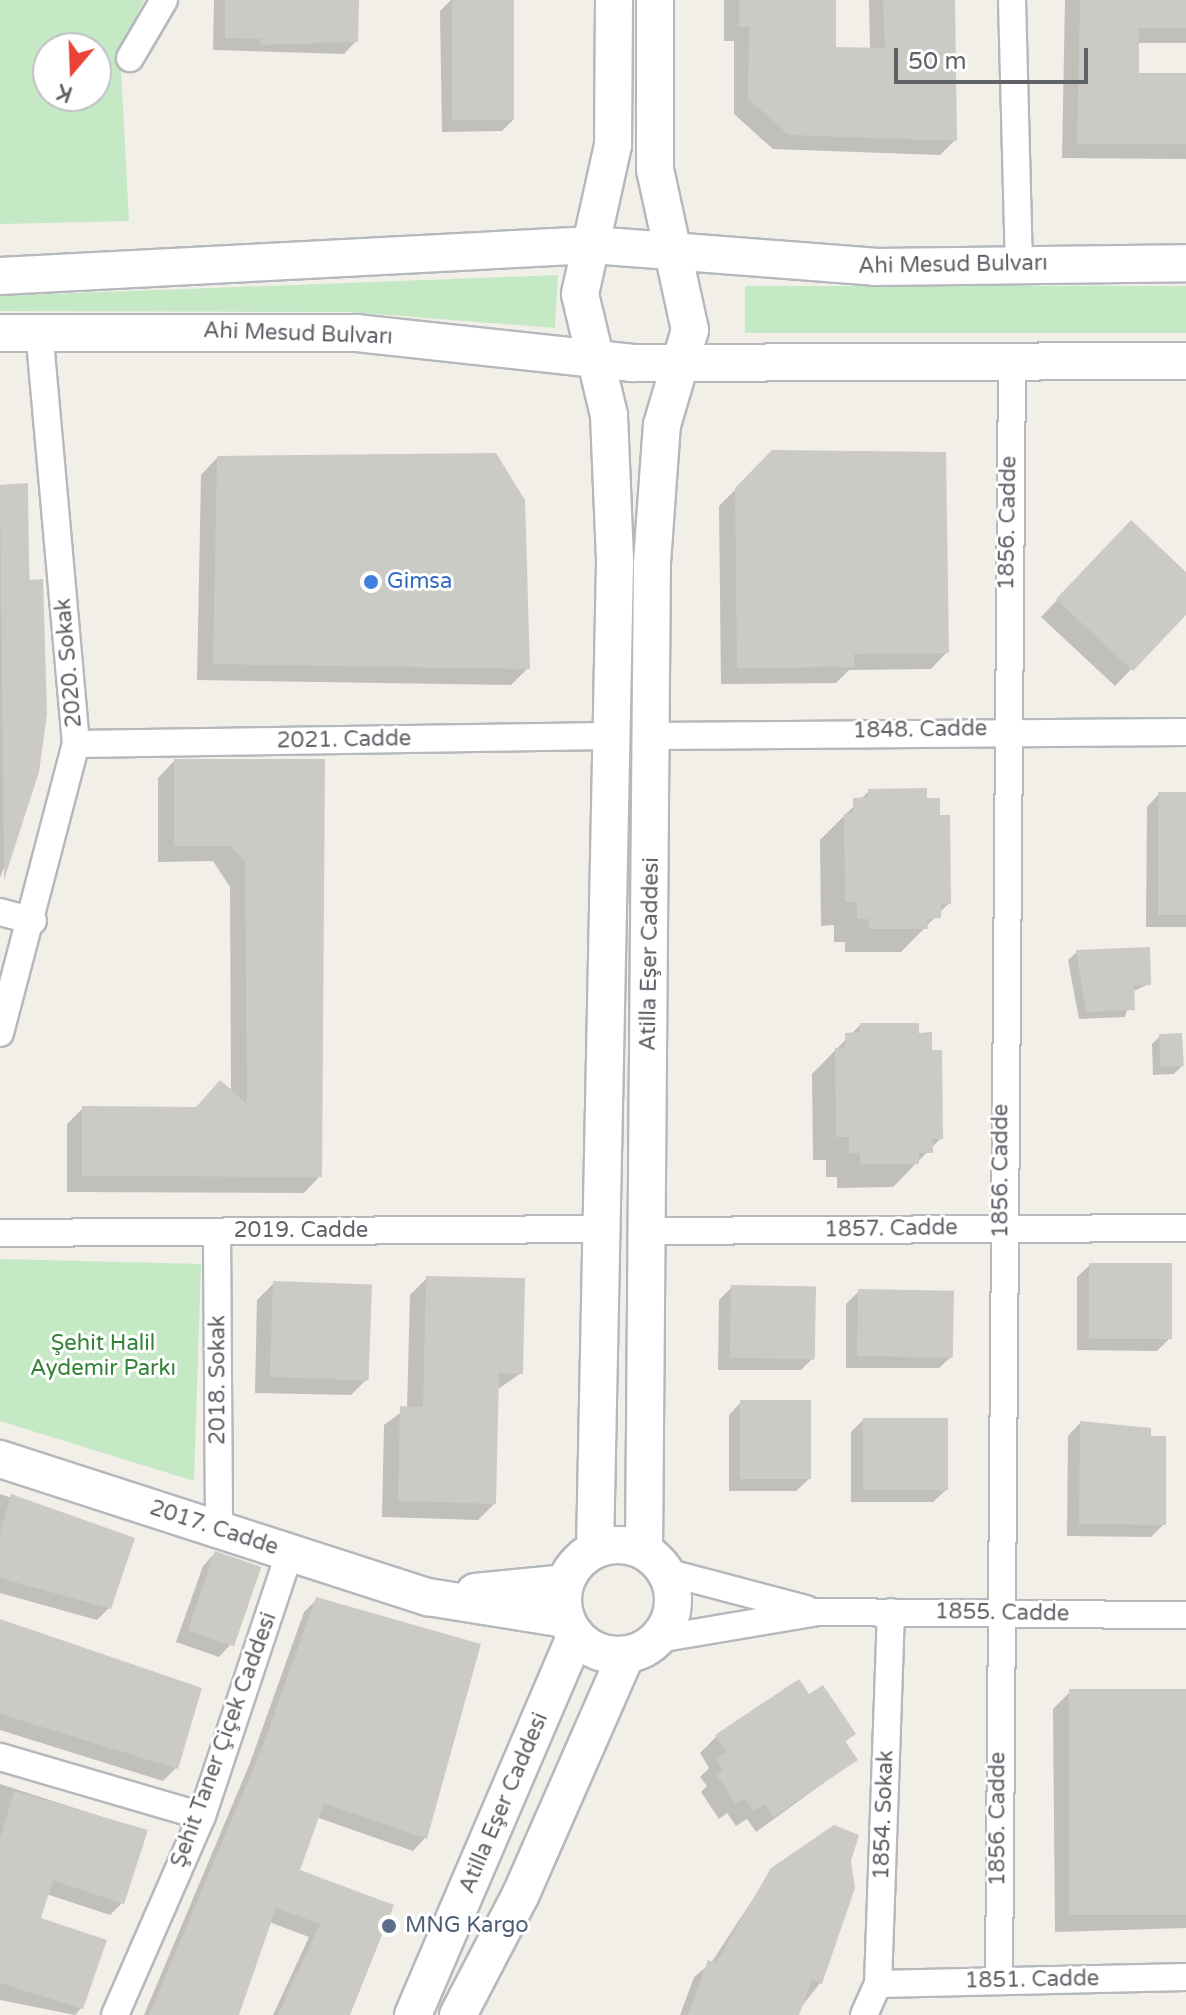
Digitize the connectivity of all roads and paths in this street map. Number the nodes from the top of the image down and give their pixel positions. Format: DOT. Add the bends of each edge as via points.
graph roads {
  1 [pos="164,0"];
  2 [pos="614,0"];
  3 [pos="655,0"];
  4 [pos="1012,0"];
  5 [pos="130,58"];
  6 [pos="592,245"];
  7 [pos="672,250"];
  8 [pos="1186,263"];
  9 [pos="1019,265"];
  10 [pos="0,276"];
  11 [pos="39,331"];
  12 [pos="0,333"];
  13 [pos="1012,360"];
  14 [pos="685,361"];
  15 [pos="1186,361"];
  16 [pos="594,362"];
  17 [pos="1004,728"];
  18 [pos="1186,732"];
  19 [pos="611,736"];
  20 [pos="655,736"];
  21 [pos="76,744"];
  22 [pos="0,912"];
  23 [pos="33,921"];
  24 [pos="0,1033"];
  25 [pos="1001,1228"];
  26 [pos="1186,1228"];
  27 [pos="601,1229"];
  28 [pos="645,1231"];
  29 [pos="217,1232"];
  30 [pos="0,1233"];
  31 [pos="0,1459"];
  32 [pos="219,1529"];
  33 [pos="595,1550"];
  34 [pos="290,1552"];
  35 [pos="655,1562"];
  36 [pos="565,1583"];
  37 [pos="428,1597"];
  38 [pos="817,1612"];
  39 [pos="891,1612"];
  40 [pos="998,1613"];
  41 [pos="1186,1615"];
  42 [pos="571,1627"];
  43 [pos="658,1639"];
  44 [pos="626,1655"];
  45 [pos="0,1757"];
  46 [pos="202,1816"];
  47 [pos="1186,1977"];
  48 [pos="999,1981"];
  49 [pos="878,1984"];
  50 [pos="115,2015"];
  51 [pos="413,2015"];
  52 [pos="458,2015"];
  53 [pos="864,2015"];
  1 -- 5 [label="street"];
  2 -- 6 [label="main road" via="613,145"];
  3 -- 7 [label="main road" via="655,170"];
  4 -- 9 [label="street"];
  6 -- 7 [label="main road, Ahi Mesud Bulvarı"];
  6 -- 10 [label="main road, Ahi Mesud Bulvarı"];
  6 -- 16 [label="main road" via="581,312"];
  7 -- 9 [label="main road, Ahi Mesud Bulvarı" via="834,266"];
  7 -- 14 [label="main road" via="690,308"];
  8 -- 9 [label="main road, Ahi Mesud Bulvarı"];
  11 -- 12 [label="main road, Ahi Mesud Bulvarı"];
  11 -- 16 [label="main road, Ahi Mesud Bulvarı" via="357,333"];
  11 -- 21 [label="street, 2020. Sokak"];
  13 -- 14 [label="main road, Ahi Mesud Bulvarı"];
  13 -- 15 [label="main road, Ahi Mesud Bulvarı"];
  13 -- 17 [label="street, 1856. Cadde"];
  14 -- 16 [label="main road, Ahi Mesud Bulvarı"];
  14 -- 20 [label="main road, Atilla Eşer Caddesi" via="658,456"];
  16 -- 19 [label="main road, Atilla Eşer Caddesi" via="609,429"];
  17 -- 18 [label="street, 1848. Cadde"];
  17 -- 20 [label="street, 1848. Cadde"];
  17 -- 25 [label="street, 1856. Cadde"];
  19 -- 21 [label="street, 2021. Cadde"];
  19 -- 27 [label="main road, Atilla Eşer Caddesi"];
  20 -- 28 [label="main road, Atilla Eşer Caddesi"];
  21 -- 23 [label="street, 2020. Sokak"];
  22 -- 23 [label="street"];
  23 -- 24 [label="street, 2020. Sokak"];
  25 -- 26 [label="street, 1857. Cadde"];
  25 -- 28 [label="street, 1857. Cadde"];
  25 -- 40 [label="street, 1856. Cadde"];
  27 -- 29 [label="street, 2019. Cadde"];
  27 -- 33 [label="main road, Atilla Eşer Caddesi"];
  28 -- 35 [label="main road, Atilla Eşer Caddesi"];
  29 -- 30 [label="street, 2019. Cadde"];
  29 -- 32 [label="street, 2018. Sokak"];
  31 -- 32 [label="main road, 2017. Cadde"];
  32 -- 34 [label="main road, 2017. Cadde"];
  33 -- 35 [label="main road" via="623,1544"];
  33 -- 36 [label="main road"];
  34 -- 37 [label="main road, 2017. Cadde"];
  34 -- 46 [label="street, Şehit Taner Çiçek Caddesi"];
  35 -- 38 [label="street, 1855. Cadde"];
  35 -- 43 [label="main road" via="672,1610"];
  36 -- 37 [label="main road, 2017. Cadde"];
  36 -- 42 [label="main road"];
  37 -- 42 [label="main road, 2017. Cadde"];
  38 -- 39 [label="street, 1855. Cadde"];
  38 -- 43 [label="street, 1855. Cadde"];
  39 -- 40 [label="street, 1855. Cadde"];
  39 -- 49 [label="street, 1854. Sokak"];
  40 -- 41 [label="street, 1855. Cadde"];
  40 -- 48 [label="street, 1856. Cadde"];
  42 -- 44 [label="main road" via="607,1654"];
  42 -- 51 [label="main road, Atilla Eşer Caddesi"];
  43 -- 44 [label="main road"];
  44 -- 52 [label="main road" via="521,1894"];
  45 -- 46 [label="street"];
  46 -- 50 [label="street, Şehit Taner Çiçek Caddesi"];
  47 -- 48 [label="street, 1851. Cadde"];
  48 -- 49 [label="street, 1851. Cadde"];
  49 -- 53 [label="street, 1854. Sokak"];
}
